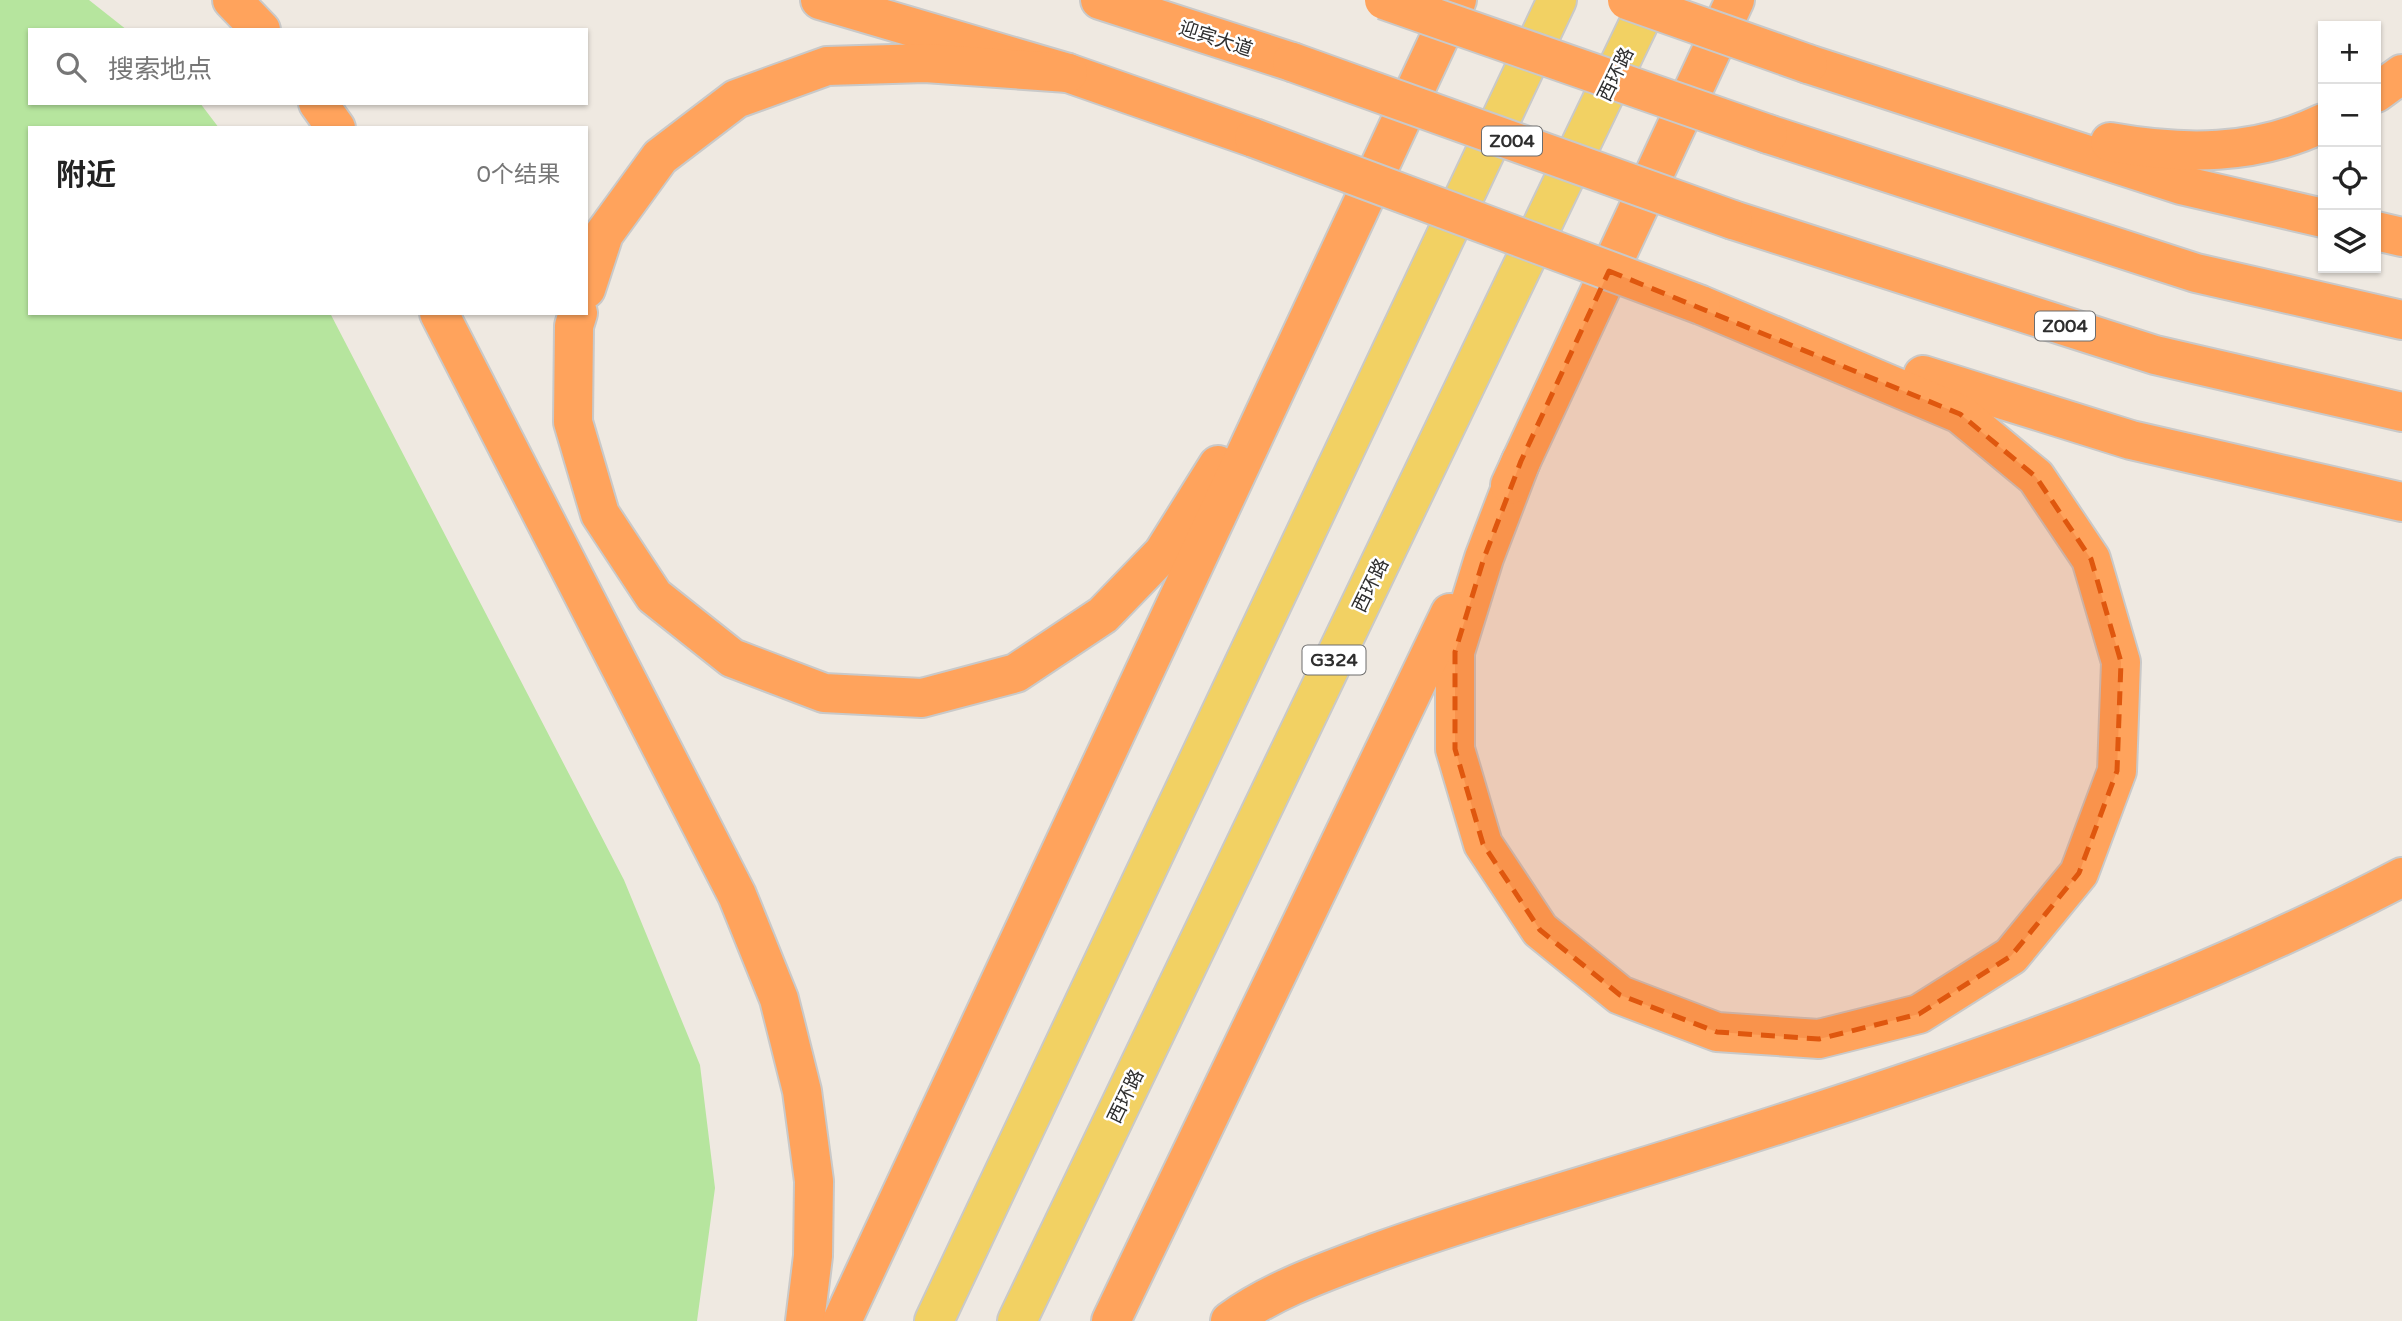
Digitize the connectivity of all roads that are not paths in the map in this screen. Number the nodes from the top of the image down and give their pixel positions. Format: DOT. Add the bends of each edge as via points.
graph roads {
  1 [pos="232,0"];
  2 [pos="820,0"];
  3 [pos="1100,0"];
  4 [pos="1384,0"];
  5 [pos="1457,0"];
  6 [pos="1556,0"];
  7 [pos="1627,0"];
  8 [pos="1650,0"];
  9 [pos="1735,0"];
  10 [pos="259,28"];
  11 [pos="1068,74"];
  12 [pos="2402,74"];
  13 [pos="2381,89"];
  14 [pos="319,105"];
  15 [pos="1982,120"];
  16 [pos="2318,125"];
  17 [pos="335,126"];
  18 [pos="2318,217"];
  19 [pos="2381,232"];
  20 [pos="2402,237"];
  21 [pos="588,283"];
  22 [pos="1701,305"];
  23 [pos="440,315"];
  24 [pos="577,315"];
  25 [pos="2402,320"];
  26 [pos="1304,327"];
  27 [pos="2402,412"];
  28 [pos="1521,461"];
  29 [pos="2402,502"];
  30 [pos="2402,877"];
  31 [pos="805,1321"];
  32 [pos="842,1321"];
  33 [pos="934,1321"];
  34 [pos="1017,1321"];
  35 [pos="1111,1321"];
  36 [pos="1230,1321"];
  1 -- 10 [label="highway"];
  2 -- 11 [label="highway"];
  3 -- 27 [label="highway, 迎宾大道 / Z004, bridge" via="1292,62 1733,220 2155,355"];
  4 -- 25 [label="highway, bridge" via="1768,134 2196,273"];
  5 -- 26 [label="highway"];
  6 -- 33 [label="main road"];
  7 -- 15 [label="highway, bridge"];
  8 -- 34 [label="main road, 西环路 / G324"];
  9 -- 28 [label="highway"];
  11 -- 21 [label="highway" via="925,63 827,66 736,99 660,157 604,234"];
  11 -- 22 [label="highway, bridge" via="1254,138"];
  12 -- 13 [label="highway"];
  14 -- 17 [label="highway"];
  15 -- 16 [label="highway" via="2152,150 2228,151"];
  15 -- 18 [label="highway" via="2181,184"];
  19 -- 20 [label="highway"];
  22 -- 28 [label="highway" via="1960,414 2036,477 2091,559 2121,663 2117,771 2079,873 2011,956 1919,1014 1819,1039 1717,1032 1632,1000 1540,930 1483,844 1455,750 1455,652"];
  22 -- 29 [label="highway" via="2131,440"];
  23 -- 31 [label="highway" via="737,895 779,999 802,1091 814,1181 813,1256"];
  24 -- 26 [label="highway" via="573,422 600,514 654,596 732,657 824,693 922,698 1016,673 1103,615 1163,553"];
  26 -- 32 [label="highway"];
  28 -- 35 [label="highway"];
  30 -- 36 [label="highway" via="2207,970 2043,1036 1871,1096 1429,1234 1336,1268 1254,1304"];
}
